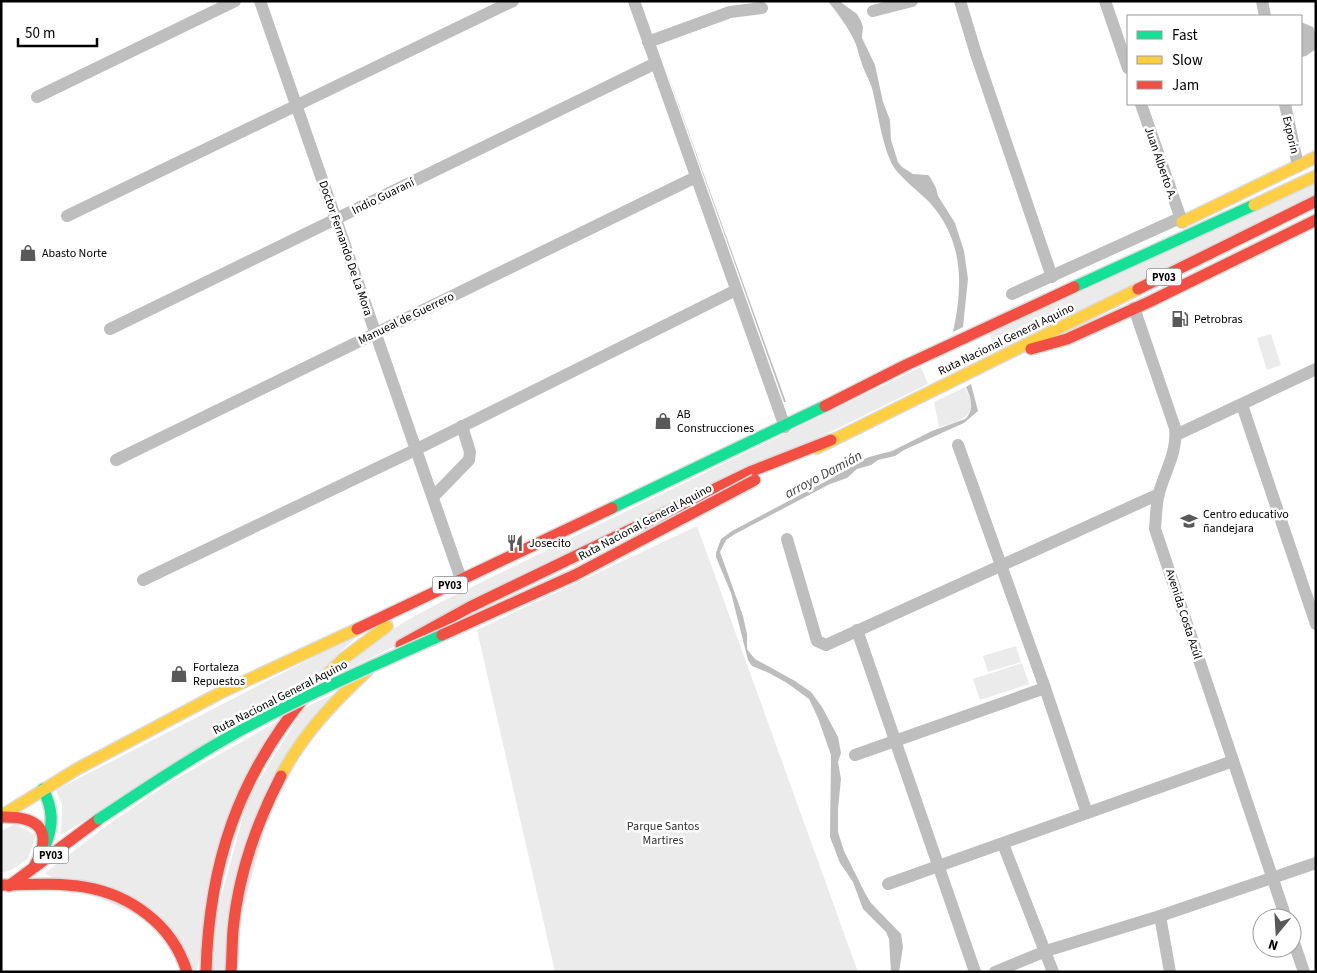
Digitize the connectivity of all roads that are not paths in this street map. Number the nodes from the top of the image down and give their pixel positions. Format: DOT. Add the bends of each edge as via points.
graph roads {
  1 [pos="235,1"];
  2 [pos="260,1"];
  3 [pos="513,1"];
  4 [pos="634,1"];
  5 [pos="912,1"];
  6 [pos="960,1"];
  7 [pos="1105,1"];
  8 [pos="1262,1"];
  9 [pos="762,8"];
  10 [pos="873,11"];
  11 [pos="1265,15"];
  12 [pos="648,42"];
  13 [pos="656,63"];
  14 [pos="1127,65"];
  15 [pos="37,97"];
  16 [pos="1141,105"];
  17 [pos="1284,105"];
  18 [pos="296,106"];
  19 [pos="1316,157"];
  20 [pos="1298,166"];
  21 [pos="1316,168"];
  22 [pos="1316,176"];
  23 [pos="696,177"];
  24 [pos="1284,191"];
  25 [pos="1316,202"];
  26 [pos="67,216"];
  27 [pos="336,219"];
  28 [pos="1181,220"];
  29 [pos="1316,220"];
  30 [pos="1284,236"];
  31 [pos="1052,276"];
  32 [pos="736,290"];
  33 [pos="1012,294"];
  34 [pos="1040,303"];
  35 [pos="1109,304"];
  36 [pos="1134,308"];
  37 [pos="110,329"];
  38 [pos="376,333"];
  39 [pos="1012,351"];
  40 [pos="1316,369"];
  41 [pos="1242,405"];
  42 [pos="462,426"];
  43 [pos="785,428"];
  44 [pos="1176,435"];
  45 [pos="831,440"];
  46 [pos="958,445"];
  47 [pos="415,450"];
  48 [pos="116,460"];
  49 [pos="1159,494"];
  50 [pos="433,497"];
  51 [pos="787,539"];
  52 [pos="1001,565"];
  53 [pos="143,580"];
  54 [pos="457,581"];
  55 [pos="1311,596"];
  56 [pos="1316,624"];
  57 [pos="857,630"];
  58 [pos="1045,688"];
  59 [pos="896,742"];
  60 [pos="855,755"];
  61 [pos="1233,761"];
  62 [pos="43,789"];
  63 [pos="1087,813"];
  64 [pos="1,816"];
  65 [pos="1003,844"];
  66 [pos="43,850"];
  67 [pos="1316,863"];
  68 [pos="938,866"];
  69 [pos="34,868"];
  70 [pos="1272,878"];
  71 [pos="888,884"];
  72 [pos="5,887"];
  73 [pos="1282,908"];
  74 [pos="1160,916"];
  75 [pos="1046,951"];
  76 [pos="1299,958"];
  77 [pos="187,972"];
  78 [pos="206,972"];
  79 [pos="231,972"];
  80 [pos="975,972"];
  81 [pos="995,972"];
  82 [pos="1053,972"];
  83 [pos="1170,972"];
  84 [pos="1304,972"];
  1 -- 15 [label="street"];
  2 -- 18 [label="street, Doctor Fernando De La Mora"];
  3 -- 18 [label="street"];
  4 -- 12 [label="street"];
  5 -- 10 [label="street"];
  6 -- 31 [label="street"];
  7 -- 14 [label="street"];
  8 -- 11 [label="street"];
  9 -- 12 [label="street" via="730,12"];
  12 -- 13 [label="street"];
  13 -- 23 [label="street"];
  13 -- 27 [label="street, Indio Guaraní"];
  16 -- 28 [label="street, Juan Alberto A."];
  17 -- 20 [label="street, Exporin"];
  18 -- 26 [label="street"];
  18 -- 27 [label="street, Doctor Fernando De La Mora"];
  19 -- 20 [label="main road, PY03"];
  20 -- 28 [label="main road, PY03"];
  21 -- 24 [label="main road"];
  22 -- 24 [label="main road, Ruta Nacional General Aquino / PY03"];
  23 -- 32 [label="street"];
  23 -- 38 [label="street, Manueal de Guerrero"];
  24 -- 34 [label="main road, Ruta Nacional General Aquino / PY03"];
  25 -- 35 [label="main road, Ruta Nacional General Aquino / PY03"];
  27 -- 37 [label="street, Indio Guaraní"];
  27 -- 38 [label="street, Doctor Fernando De La Mora"];
  28 -- 31 [label="street"];
  28 -- 34 [label="main road, PY03" via="1074,275"];
  29 -- 30 [label="main road, PY03"];
  30 -- 35 [label="main road"];
  30 -- 36 [label="main road, PY03"];
  31 -- 33 [label="street"];
  32 -- 42 [label="street"];
  32 -- 43 [label="street"];
  34 -- 43 [label="main road, Ruta Nacional General Aquino / PY03" via="904,366"];
  35 -- 39 [label="main road, Ruta Nacional General Aquino / PY03"];
  36 -- 39 [label="main road, PY03" via="1067,339"];
  36 -- 44 [label="street, Avenida Costa Azúl"];
  38 -- 47 [label="street, Doctor Fernando De La Mora"];
  38 -- 48 [label="street, Manueal de Guerrero"];
  39 -- 45 [label="main road, Ruta Nacional General Aquino / PY03"];
  40 -- 41 [label="street"];
  41 -- 44 [label="street"];
  41 -- 55 [label="street"];
  42 -- 47 [label="street"];
  42 -- 50 [label="street" via="470,452 469,460"];
  43 -- 54 [label="main road, Ruta Nacional General Aquino / PY03"];
  44 -- 49 [label="street, Avenida Costa Azúl" via="1172,459"];
  45 -- 69 [label="main road, Ruta Nacional General Aquino / PY03, bridge" via="554,584 254,723 100,819"];
  45 -- 79 [label="main road, PY03" via="752,471 470,607 413,637 358,679 313,728 264,808 248,852 238,895 232,933"];
  46 -- 52 [label="street"];
  47 -- 50 [label="street, Doctor Fernando De La Mora"];
  47 -- 53 [label="street"];
  49 -- 52 [label="street"];
  49 -- 61 [label="street, Avenida Costa Azúl" via="1155,529"];
  50 -- 54 [label="street, Doctor Fernando De La Mora"];
  51 -- 57 [label="street" via="817,641 826,645"];
  52 -- 57 [label="street"];
  52 -- 58 [label="street"];
  54 -- 62 [label="main road, Ruta Nacional General Aquino / PY03" via="222,692"];
  54 -- 78 [label="main road, PY03" via="339,662 306,695 270,745 242,798 224,842 209,915"];
  55 -- 56 [label="street"];
  57 -- 59 [label="street"];
  58 -- 59 [label="street"];
  58 -- 63 [label="street"];
  59 -- 60 [label="street"];
  59 -- 68 [label="street"];
  61 -- 63 [label="street"];
  61 -- 70 [label="street, Avenida Costa Azúl"];
  62 -- 64 [label="main road, Ruta Nacional General Aquino / PY03"];
  62 -- 66 [label="main road" via="53,812 51,832"];
  63 -- 65 [label="street"];
  64 -- 66 [label="main road" via="17,816 35,822 44,836"];
  65 -- 68 [label="street"];
  65 -- 75 [label="street"];
  66 -- 69 [label="main road"];
  67 -- 70 [label="street"];
  68 -- 71 [label="street"];
  68 -- 80 [label="street"];
  69 -- 72 [label="main road, Ruta Nacional General Aquino / PY03"];
  70 -- 73 [label="street, Avenida Costa Azúl"];
  70 -- 74 [label="street"];
  72 -- 77 [label="main road" via="71,883 118,895 162,928 177,948"];
  74 -- 75 [label="street"];
  74 -- 83 [label="street"];
  75 -- 81 [label="street"];
  75 -- 82 [label="street"];
  76 -- 84 [label="street"];
}
